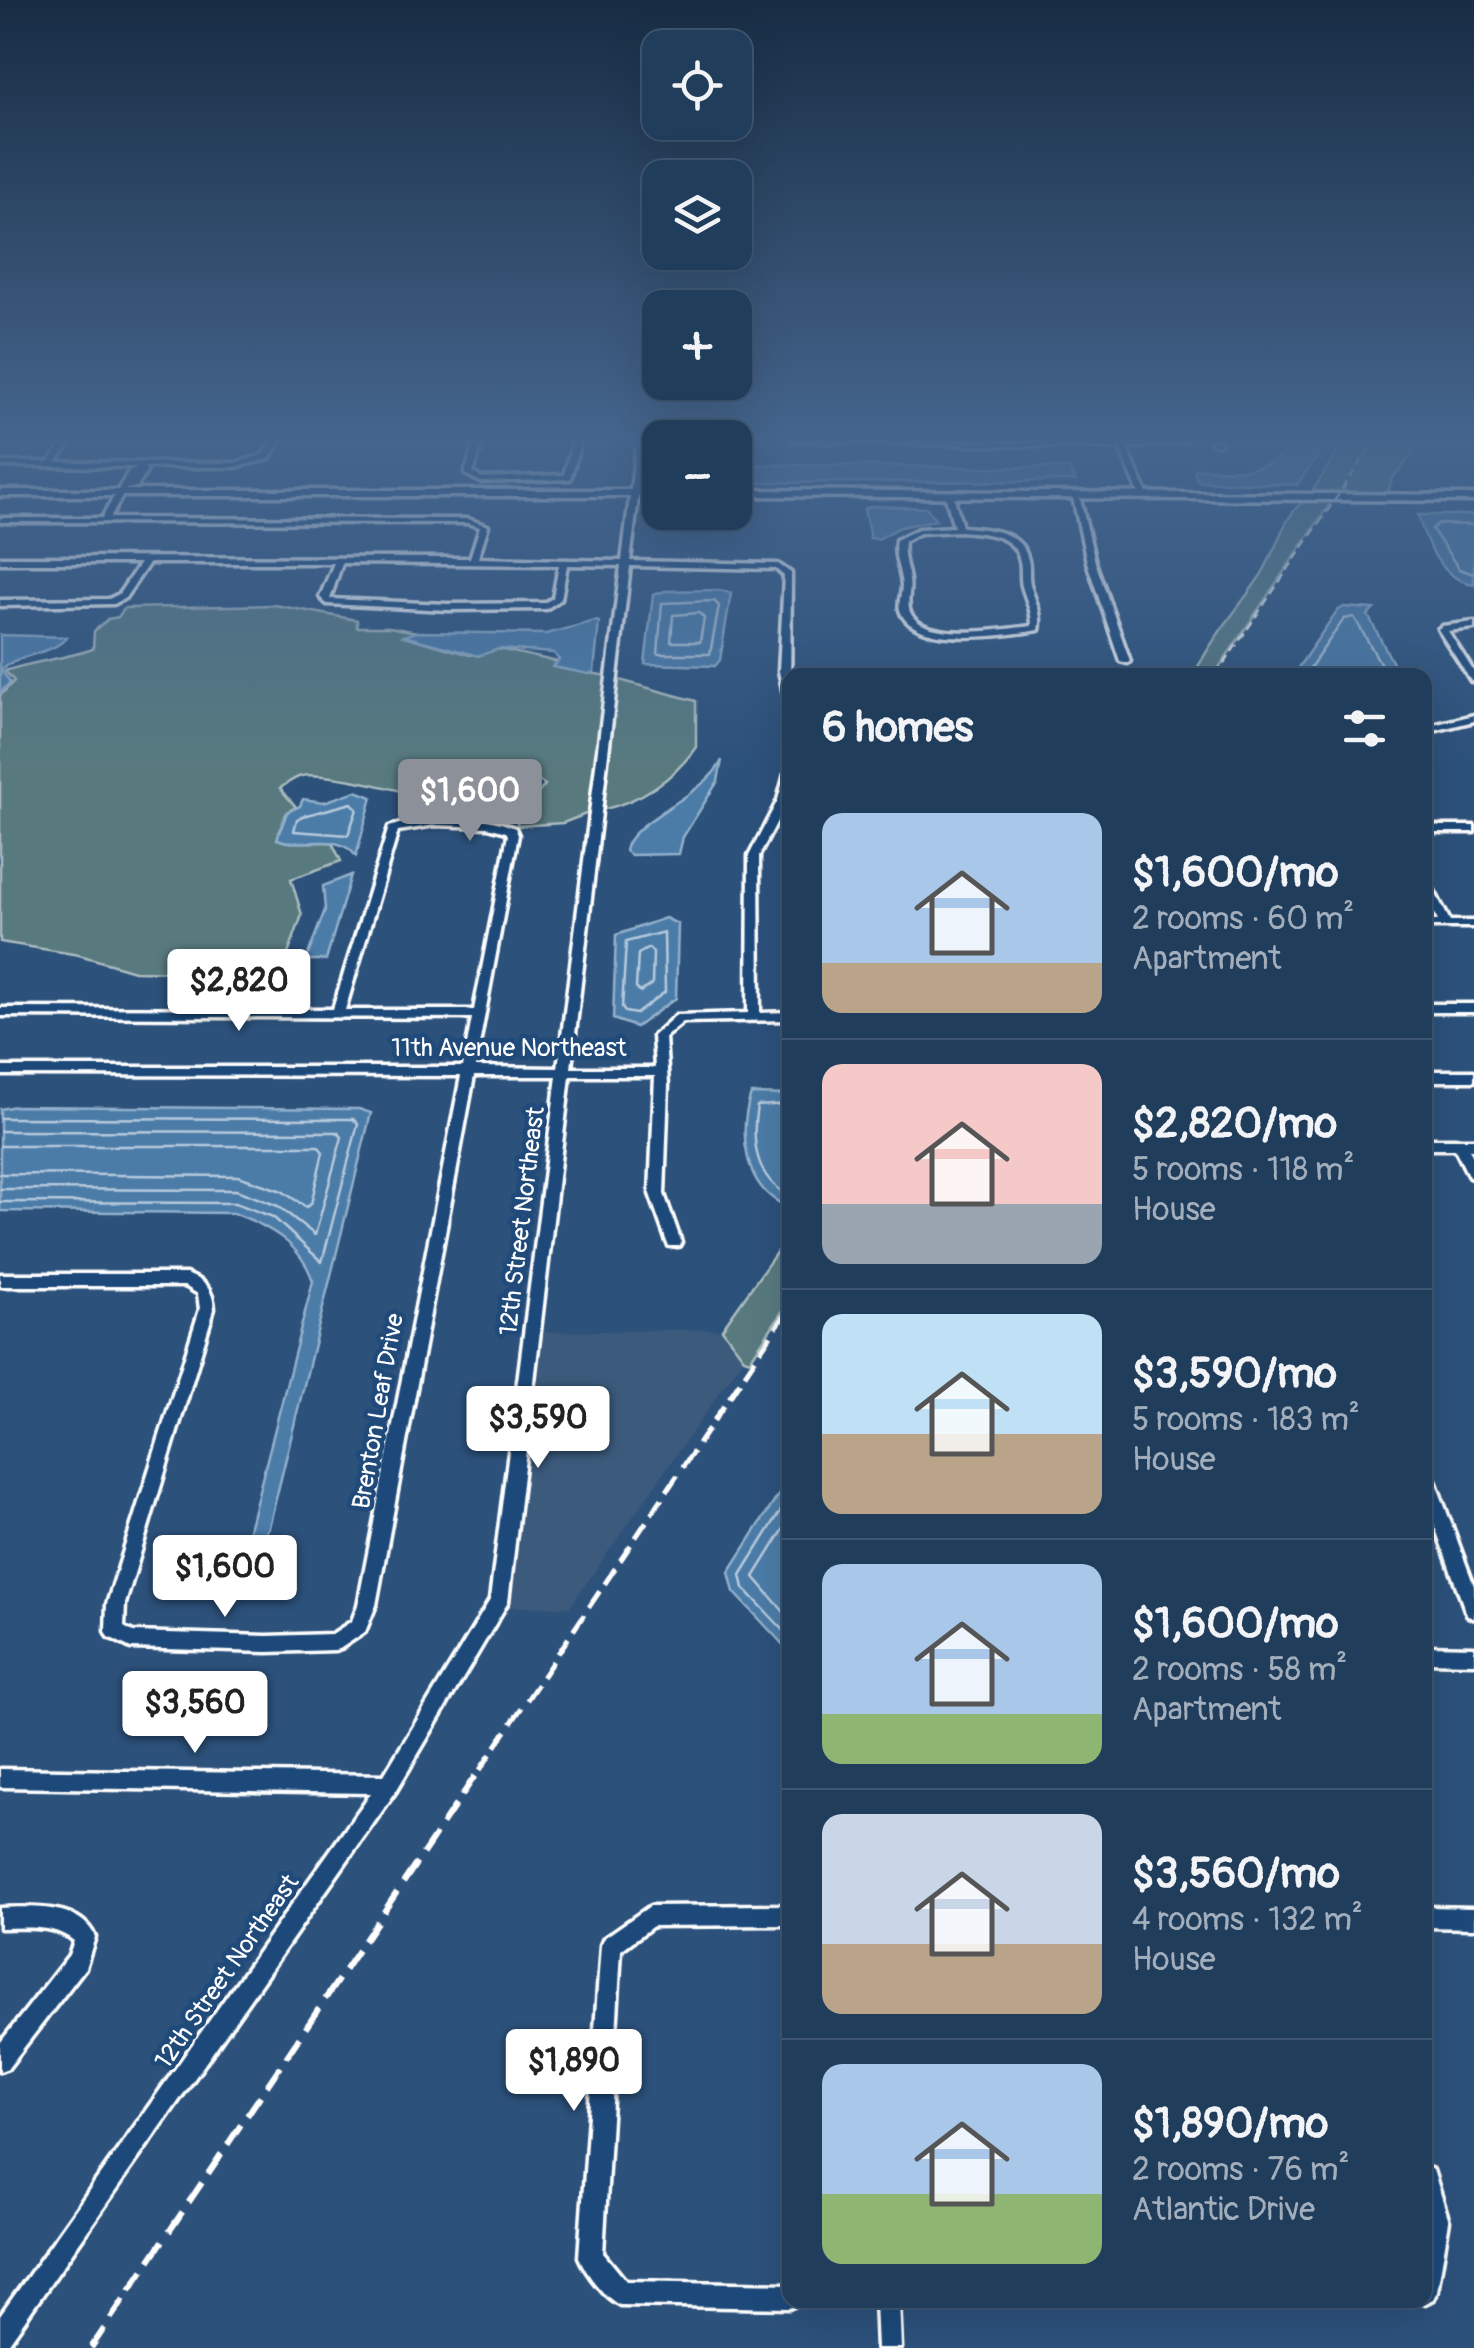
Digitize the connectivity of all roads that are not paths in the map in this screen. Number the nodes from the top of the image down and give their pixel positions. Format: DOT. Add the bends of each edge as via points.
graph roads {
  1 [pos="476,551"];
  2 [pos="628,551"];
  3 [pos="899,551"];
  4 [pos="1018,551"];
  5 [pos="1088,551"];
  6 [pos="0,560"];
  7 [pos="146,560"];
  8 [pos="339,560"];
  9 [pos="472,561"];
  10 [pos="563,564"];
  11 [pos="626,565"];
  12 [pos="0,603"];
  13 [pos="1474,625"];
  14 [pos="1125,661"];
  15 [pos="784,668"];
  16 [pos="1474,680"];
  17 [pos="1474,718"];
  18 [pos="1432,728"];
  19 [pos="782,802"];
  20 [pos="1432,829"];
  21 [pos="1474,829"];
  22 [pos="1432,897"];
  23 [pos="1432,924"];
  24 [pos="1446,924"];
  25 [pos="1474,924"];
  26 [pos="1432,1008"];
  27 [pos="1474,1008"];
  28 [pos="0,1012"];
  29 [pos="338,1012"];
  30 [pos="478,1014"];
  31 [pos="754,1016"];
  32 [pos="782,1016"];
  33 [pos="0,1071"];
  34 [pos="465,1072"];
  35 [pos="565,1072"];
  36 [pos="658,1072"];
  37 [pos="1432,1076"];
  38 [pos="1474,1076"];
  39 [pos="1432,1144"];
  40 [pos="1467,1144"];
  41 [pos="1474,1174"];
  42 [pos="674,1242"];
  43 [pos="0,1280"];
  44 [pos="1432,1495"];
  45 [pos="1474,1610"];
  46 [pos="1432,1654"];
  47 [pos="1474,1654"];
  48 [pos="0,1778"];
  49 [pos="389,1784"];
  50 [pos="782,1914"];
  51 [pos="0,1918"];
  52 [pos="1432,1918"];
  53 [pos="1474,1918"];
  54 [pos="0,2060"];
  55 [pos="1432,2201"];
  56 [pos="1432,2253"];
  57 [pos="782,2296"];
  58 [pos="888,2308"];
  59 [pos="0,2336"];
  60 [pos="890,2348"];
  1 -- 9 [label="street"];
  2 -- 11 [label="street, 12th Street Northeast"];
  3 -- 4 [label="street" via="904,610 929,632 1036,628 1038,607"];
  5 -- 14 [label="street"];
  6 -- 7 [label="street"];
  7 -- 8 [label="street"];
  7 -- 12 [label="street" via="122,596 110,602"];
  8 -- 9 [label="street"];
  8 -- 10 [label="street" via="327,601 448,607 546,606 556,599"];
  9 -- 10 [label="street"];
  10 -- 11 [label="street"];
  11 -- 15 [label="street" via="784,570"];
  11 -- 35 [label="street, 12th Street Northeast"];
  13 -- 16 [label="street" via="1442,629"];
  17 -- 18 [label="street"];
  19 -- 31 [label="street" via="754,856"];
  20 -- 21 [label="street"];
  22 -- 24 [label="street"];
  23 -- 24 [label="street"];
  24 -- 25 [label="street"];
  26 -- 27 [label="street"];
  28 -- 29 [label="street"];
  29 -- 30 [label="street"];
  29 -- 30 [label="street, Brenton Leaf Drive" via="393,829 494,824 513,836"];
  30 -- 34 [label="street, Brenton Leaf Drive"];
  31 -- 32 [label="street"];
  31 -- 36 [label="street" via="680,1018 659,1036"];
  33 -- 34 [label="street, 11th Avenue Northeast"];
  34 -- 35 [label="street, 11th Avenue Northeast"];
  34 -- 43 [label="street, Brenton Leaf Drive" via="367,1605 359,1626 335,1642 131,1640 115,1630 116,1604 207,1294 186,1280"];
  35 -- 36 [label="street, 11th Avenue Northeast"];
  35 -- 49 [label="street, 12th Street Northeast" via="499,1602"];
  36 -- 42 [label="street" via="657,1194"];
  37 -- 38 [label="street"];
  39 -- 40 [label="street"];
  40 -- 41 [label="street"];
  44 -- 45 [label="street"];
  46 -- 47 [label="street"];
  48 -- 49 [label="street"];
  49 -- 59 [label="street, 12th Street Northeast"];
  50 -- 57 [label="street" via="650,1916 610,1944 590,2257 620,2293"];
  51 -- 54 [label="street" via="50,1918 85,1936 78,1961"];
  52 -- 53 [label="street"];
  55 -- 56 [label="street" via="1438,2221"];
  58 -- 60 [label="street"];
}
